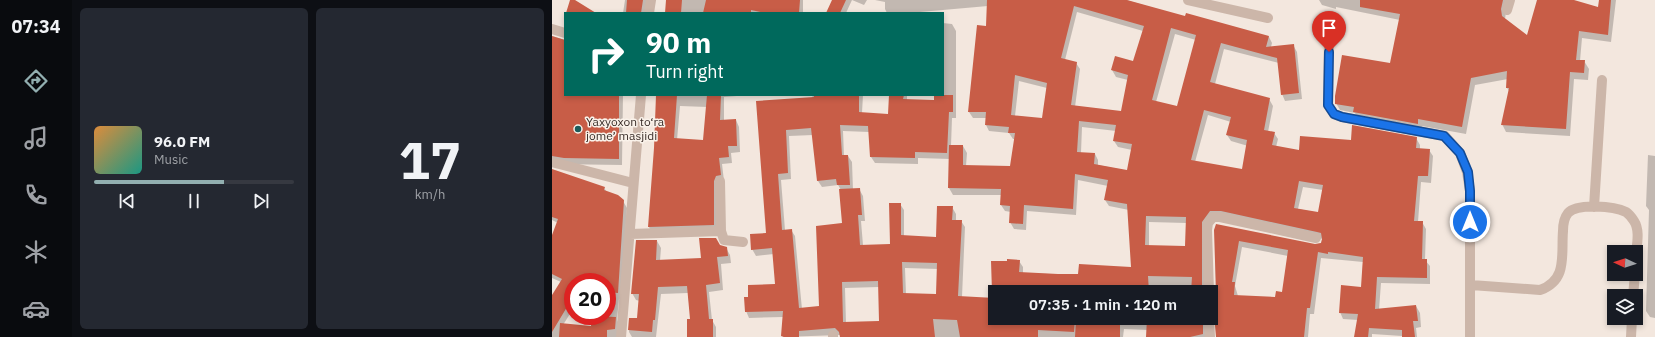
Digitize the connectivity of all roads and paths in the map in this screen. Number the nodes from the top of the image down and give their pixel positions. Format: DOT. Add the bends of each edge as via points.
graph roads {
  1 [pos="651,0"];
  2 [pos="1188,0"];
  3 [pos="1510,0"];
  4 [pos="1507,10"];
  5 [pos="650,12"];
  6 [pos="1268,18"];
  7 [pos="552,29"];
  8 [pos="564,34"];
  9 [pos="1329,40"];
  10 [pos="1602,80"];
  11 [pos="642,96"];
  12 [pos="552,162"];
  13 [pos="720,181"];
  14 [pos="633,183"];
  15 [pos="1594,207"];
  16 [pos="721,231"];
  17 [pos="630,234"];
  18 [pos="1316,238"];
  19 [pos="743,242"];
  20 [pos="1636,245"];
  21 [pos="1209,285"];
  22 [pos="1470,285"];
  23 [pos="1209,325"];
  24 [pos="1632,325"];
  25 [pos="621,337"];
  26 [pos="1210,337"];
  27 [pos="1470,337"];
  28 [pos="1631,337"];
  1 -- 5 [label="street"];
  2 -- 6 [label="street"];
  3 -- 4 [label="street"];
  7 -- 8 [label="street"];
  9 -- 22 [label="street" via="1328,105 1334,114 1444,136 1460,153 1468,172 1470,191"];
  10 -- 15 [label="street"];
  11 -- 14 [label="street"];
  12 -- 14 [label="street"];
  13 -- 16 [label="street"];
  14 -- 17 [label="street"];
  15 -- 20 [label="street" via="1627,213 1635,223"];
  15 -- 22 [label="street" via="1574,208 1567,214 1563,223 1560,271 1556,281 1550,286 1540,290"];
  16 -- 17 [label="street"];
  16 -- 19 [label="street" via="724,240"];
  17 -- 25 [label="street"];
  18 -- 21 [label="street" via="1220,217 1213,218 1208,223 1207,230"];
  22 -- 27 [label="street"];
  23 -- 26 [label="street"];
  24 -- 28 [label="street"];
}
